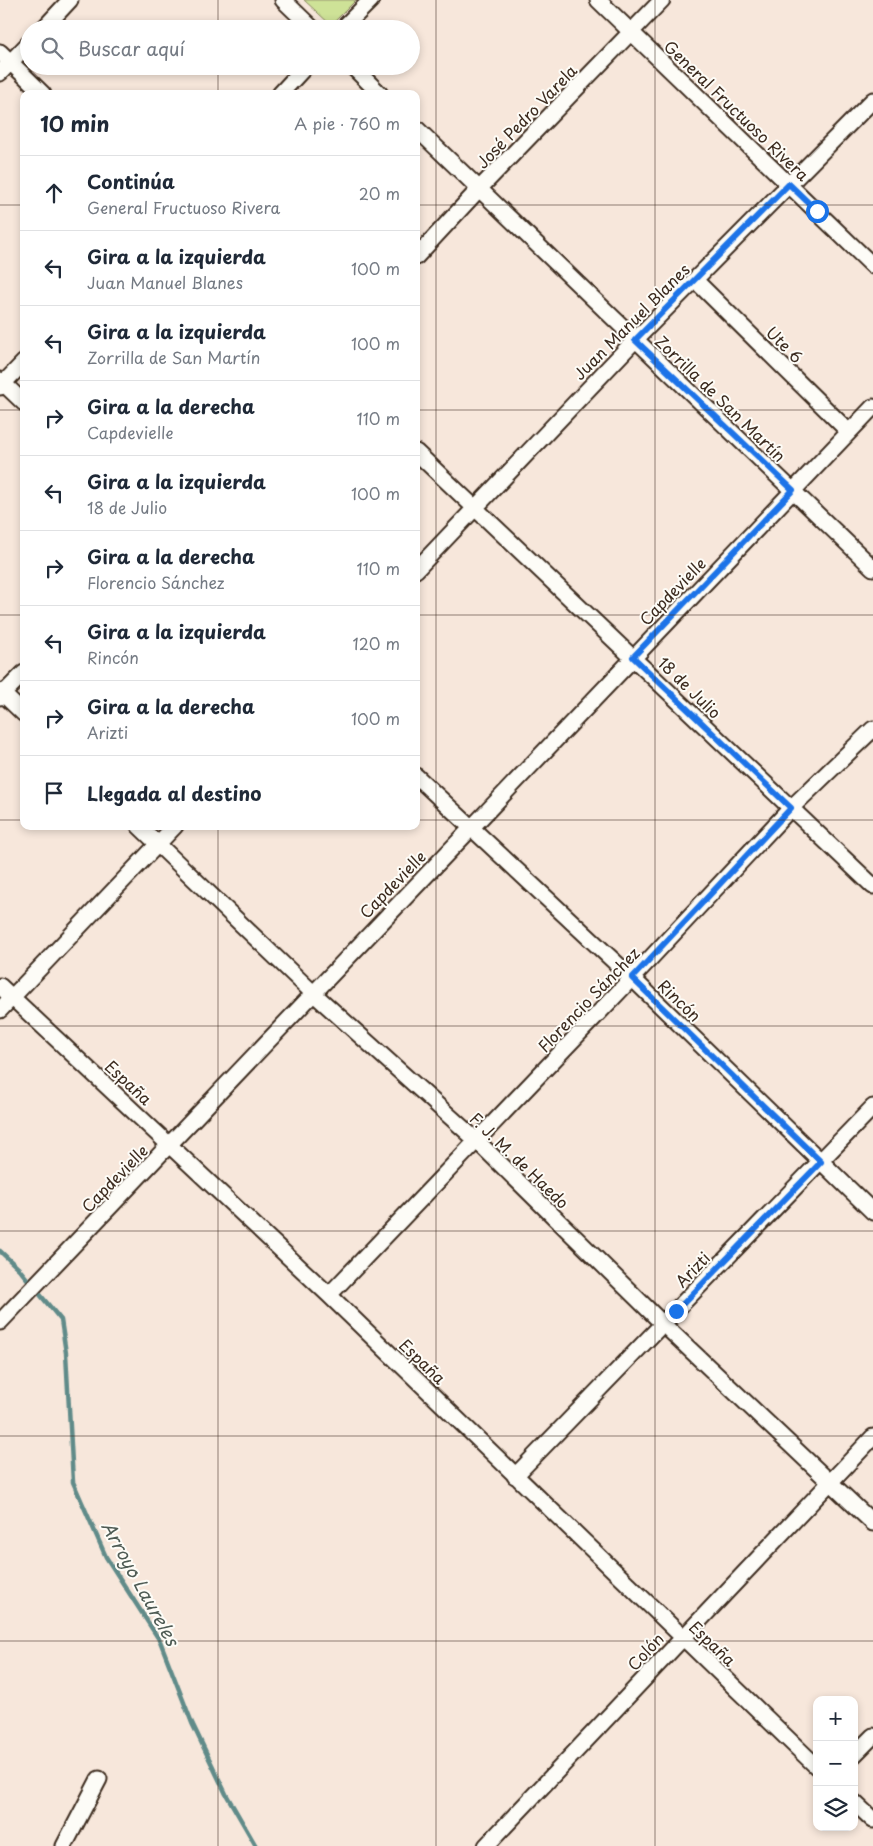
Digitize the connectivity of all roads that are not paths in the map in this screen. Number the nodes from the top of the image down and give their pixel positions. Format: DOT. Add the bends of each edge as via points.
graph roads {
  1 [pos="70,0"];
  2 [pos="283,0"];
  3 [pos="371,0"];
  4 [pos="598,0"];
  5 [pos="662,0"];
  6 [pos="51,20"];
  7 [pos="304,20"];
  8 [pos="351,20"];
  9 [pos="632,32"];
  10 [pos="20,48"];
  11 [pos="5,57"];
  12 [pos="20,72"];
  13 [pos="0,73"];
  14 [pos="23,75"];
  15 [pos="298,75"];
  16 [pos="361,75"];
  17 [pos="39,90"];
  18 [pos="284,90"];
  19 [pos="376,90"];
  20 [pos="873,100"];
  21 [pos="420,132"];
  22 [pos="789,184"];
  23 [pos="479,188"];
  24 [pos="420,253"];
  25 [pos="873,266"];
  26 [pos="696,281"];
  27 [pos="635,340"];
  28 [pos="20,366"];
  29 [pos="1,384"];
  30 [pos="20,400"];
  31 [pos="873,406"];
  32 [pos="849,432"];
  33 [pos="420,456"];
  34 [pos="793,490"];
  35 [pos="475,508"];
  36 [pos="420,566"];
  37 [pos="873,568"];
  38 [pos="633,657"];
  39 [pos="20,677"];
  40 [pos="1,694"];
  41 [pos="20,711"];
  42 [pos="873,729"];
  43 [pos="420,780"];
  44 [pos="791,808"];
  45 [pos="470,827"];
  46 [pos="143,830"];
  47 [pos="171,830"];
  48 [pos="158,845"];
  49 [pos="873,886"];
  50 [pos="632,978"];
  51 [pos="0,986"];
  52 [pos="313,993"];
  53 [pos="12,997"];
  54 [pos="0,1010"];
  55 [pos="873,1107"];
  56 [pos="476,1140"];
  57 [pos="170,1146"];
  58 [pos="821,1162"];
  59 [pos="873,1212"];
  60 [pos="330,1295"];
  61 [pos="0,1322"];
  62 [pos="663,1324"];
  63 [pos="873,1437"];
  64 [pos="516,1476"];
  65 [pos="830,1483"];
  66 [pos="873,1523"];
  67 [pos="682,1638"];
  68 [pos="873,1736"];
  69 [pos="858,1751"];
  70 [pos="813,1763"];
  71 [pos="99,1779"];
  72 [pos="858,1806"];
  73 [pos="873,1820"];
  74 [pos="70,1843"];
  75 [pos="486,1846"];
  1 -- 6 [label="street"];
  2 -- 7 [label="street"];
  3 -- 8 [label="street"];
  4 -- 9 [label="street, General Fructuoso Rivera"];
  5 -- 9 [label="street, José Pedro Varela"];
  9 -- 22 [label="street, General Fructuoso Rivera"];
  9 -- 23 [label="street, José Pedro Varela"];
  10 -- 11 [label="street"];
  11 -- 12 [label="street"];
  11 -- 13 [label="street"];
  14 -- 17 [label="street"];
  15 -- 18 [label="street"];
  16 -- 19 [label="street"];
  20 -- 22 [label="street, Juan Manuel Blanes"];
  21 -- 23 [label="street, Zorrilla de San Martín"];
  22 -- 25 [label="street, General Fructuoso Rivera"];
  22 -- 26 [label="street, Juan Manuel Blanes"];
  23 -- 24 [label="street, José Pedro Varela"];
  23 -- 27 [label="street, Zorrilla de San Martín"];
  26 -- 27 [label="street, Juan Manuel Blanes"];
  26 -- 32 [label="street, Ute 6"];
  27 -- 34 [label="street, Zorrilla de San Martín"];
  27 -- 35 [label="street, Juan Manuel Blanes"];
  28 -- 29 [label="street"];
  29 -- 30 [label="street"];
  31 -- 32 [label="street, Capdevielle"];
  32 -- 34 [label="street, Capdevielle"];
  33 -- 35 [label="street, 18 de Julio"];
  34 -- 37 [label="street, Zorrilla de San Martín"];
  34 -- 38 [label="street, Capdevielle"];
  35 -- 36 [label="street, Juan Manuel Blanes"];
  35 -- 38 [label="street, 18 de Julio"];
  38 -- 44 [label="street, 18 de Julio"];
  38 -- 45 [label="street, Capdevielle"];
  39 -- 40 [label="street"];
  40 -- 41 [label="street"];
  42 -- 44 [label="street, Florencio Sánchez"];
  43 -- 45 [label="street, Rincón"];
  44 -- 49 [label="street, 18 de Julio"];
  44 -- 50 [label="street, Florencio Sánchez"];
  45 -- 50 [label="street, Rincón"];
  45 -- 52 [label="street, Capdevielle"];
  46 -- 48 [label="street, F. J. M. de Haedo"];
  47 -- 48 [label="street"];
  48 -- 52 [label="street, F. J. M. de Haedo"];
  48 -- 53 [label="street"];
  50 -- 56 [label="street, Florencio Sánchez"];
  50 -- 58 [label="street, Rincón"];
  51 -- 53 [label="street, España"];
  52 -- 56 [label="street, F. J. M. de Haedo"];
  52 -- 57 [label="street, Capdevielle"];
  53 -- 54 [label="street"];
  53 -- 57 [label="street, España"];
  55 -- 58 [label="street, Arizti"];
  56 -- 60 [label="street, Florencio Sánchez"];
  56 -- 62 [label="street, F. J. M. de Haedo"];
  57 -- 60 [label="street, España"];
  57 -- 61 [label="street, Capdevielle"];
  58 -- 59 [label="street, Rincón"];
  58 -- 62 [label="street, Arizti"];
  60 -- 64 [label="street, España"];
  62 -- 64 [label="street, Arizti"];
  62 -- 65 [label="street, F. J. M. de Haedo"];
  63 -- 65 [label="street, Colón"];
  64 -- 67 [label="street, España"];
  65 -- 66 [label="street, F. J. M. de Haedo"];
  65 -- 67 [label="street, Colón"];
  67 -- 70 [label="street, España"];
  67 -- 75 [label="street, Colón"];
  68 -- 69 [label="street"];
  71 -- 74 [label="street"];
  72 -- 73 [label="street"];
}
